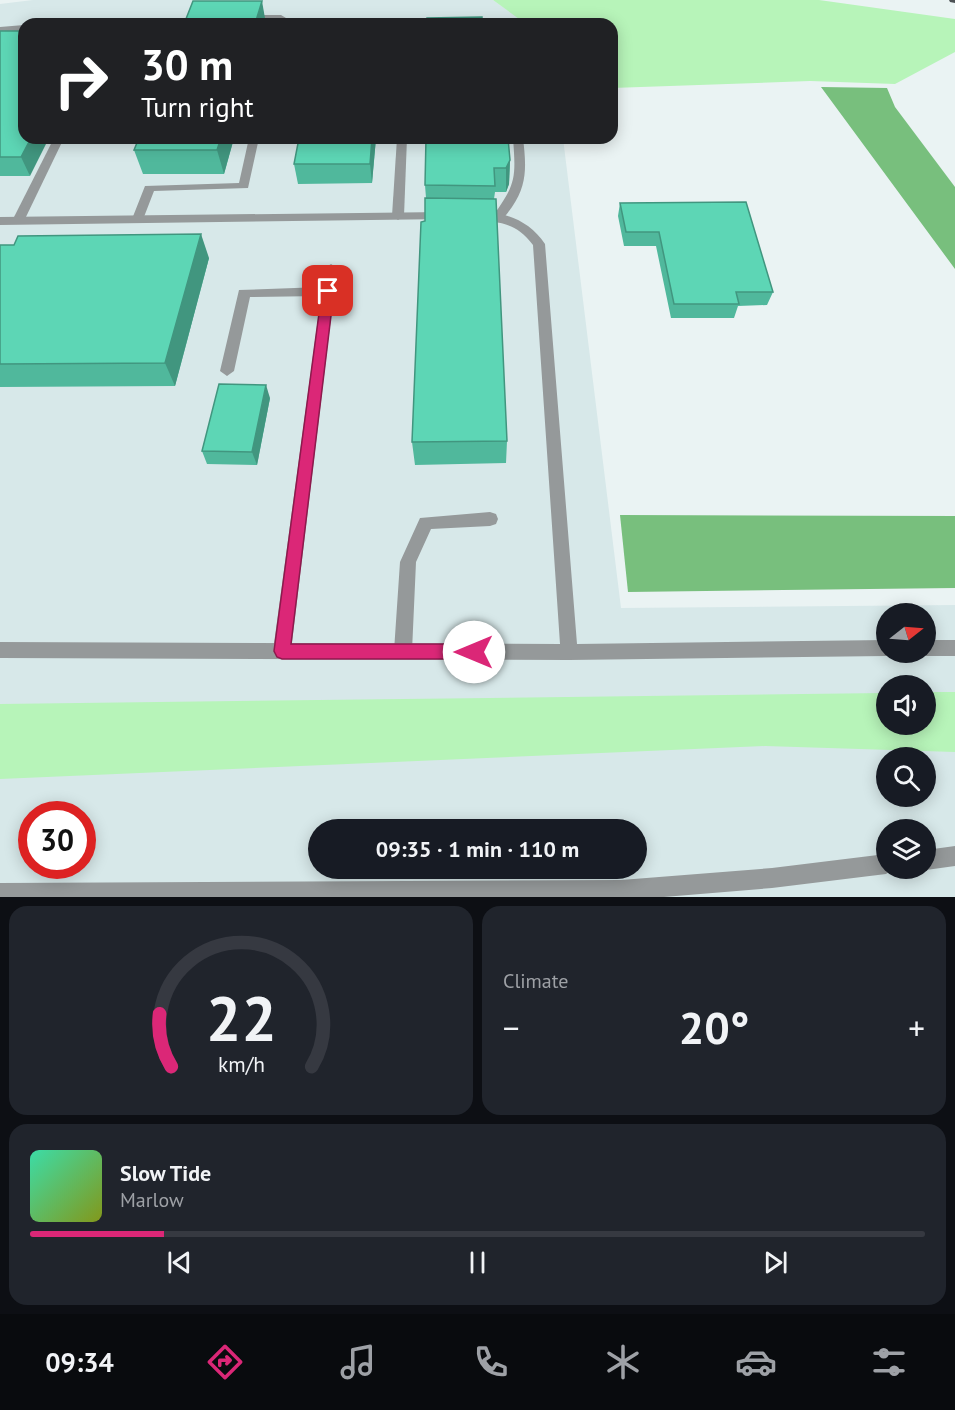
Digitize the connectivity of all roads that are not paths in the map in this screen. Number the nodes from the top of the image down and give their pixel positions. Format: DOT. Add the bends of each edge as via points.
graph roads {
  1 [pos="238,18"];
  2 [pos="281,18"];
  3 [pos="18,28"];
  4 [pos="0,30"];
  5 [pos="56,144"];
  6 [pos="253,144"];
  7 [pos="402,144"];
  8 [pos="519,144"];
  9 [pos="398,216"];
  10 [pos="499,216"];
  11 [pos="138,219"];
  12 [pos="0,221"];
  13 [pos="18,221"];
  14 [pos="331,268"];
  15 [pos="328,291"];
  16 [pos="227,371"];
  17 [pos="490,519"];
  18 [pos="876,648"];
  19 [pos="936,648"];
  20 [pos="955,648"];
  21 [pos="0,650"];
  22 [pos="282,651"];
  23 [pos="403,651"];
  24 [pos="569,652"];
  25 [pos="955,856"];
  26 [pos="936,859"];
  27 [pos="876,865"];
  28 [pos="669,891"];
  29 [pos="0,893"];
  1 -- 2 [label="street"];
  3 -- 4 [label="street"];
  5 -- 13 [label="street"];
  6 -- 11 [label="street" via="244,186 149,188"];
  7 -- 9 [label="street"];
  8 -- 10 [label="street" via="522,177 516,196"];
  9 -- 10 [label="street"];
  9 -- 11 [label="street"];
  10 -- 24 [label="street" via="521,225 539,244"];
  11 -- 13 [label="street"];
  12 -- 13 [label="street"];
  14 -- 15 [label="street"];
  15 -- 16 [label="street" via="244,292"];
  15 -- 22 [label="street"];
  17 -- 23 [label="street" via="426,523 408,562"];
  18 -- 24 [label="street"];
  19 -- 20 [label="street"];
  21 -- 22 [label="street"];
  22 -- 23 [label="street"];
  23 -- 24 [label="street"];
  25 -- 26 [label="street"];
  27 -- 28 [label="street"];
  28 -- 29 [label="street"];
}
